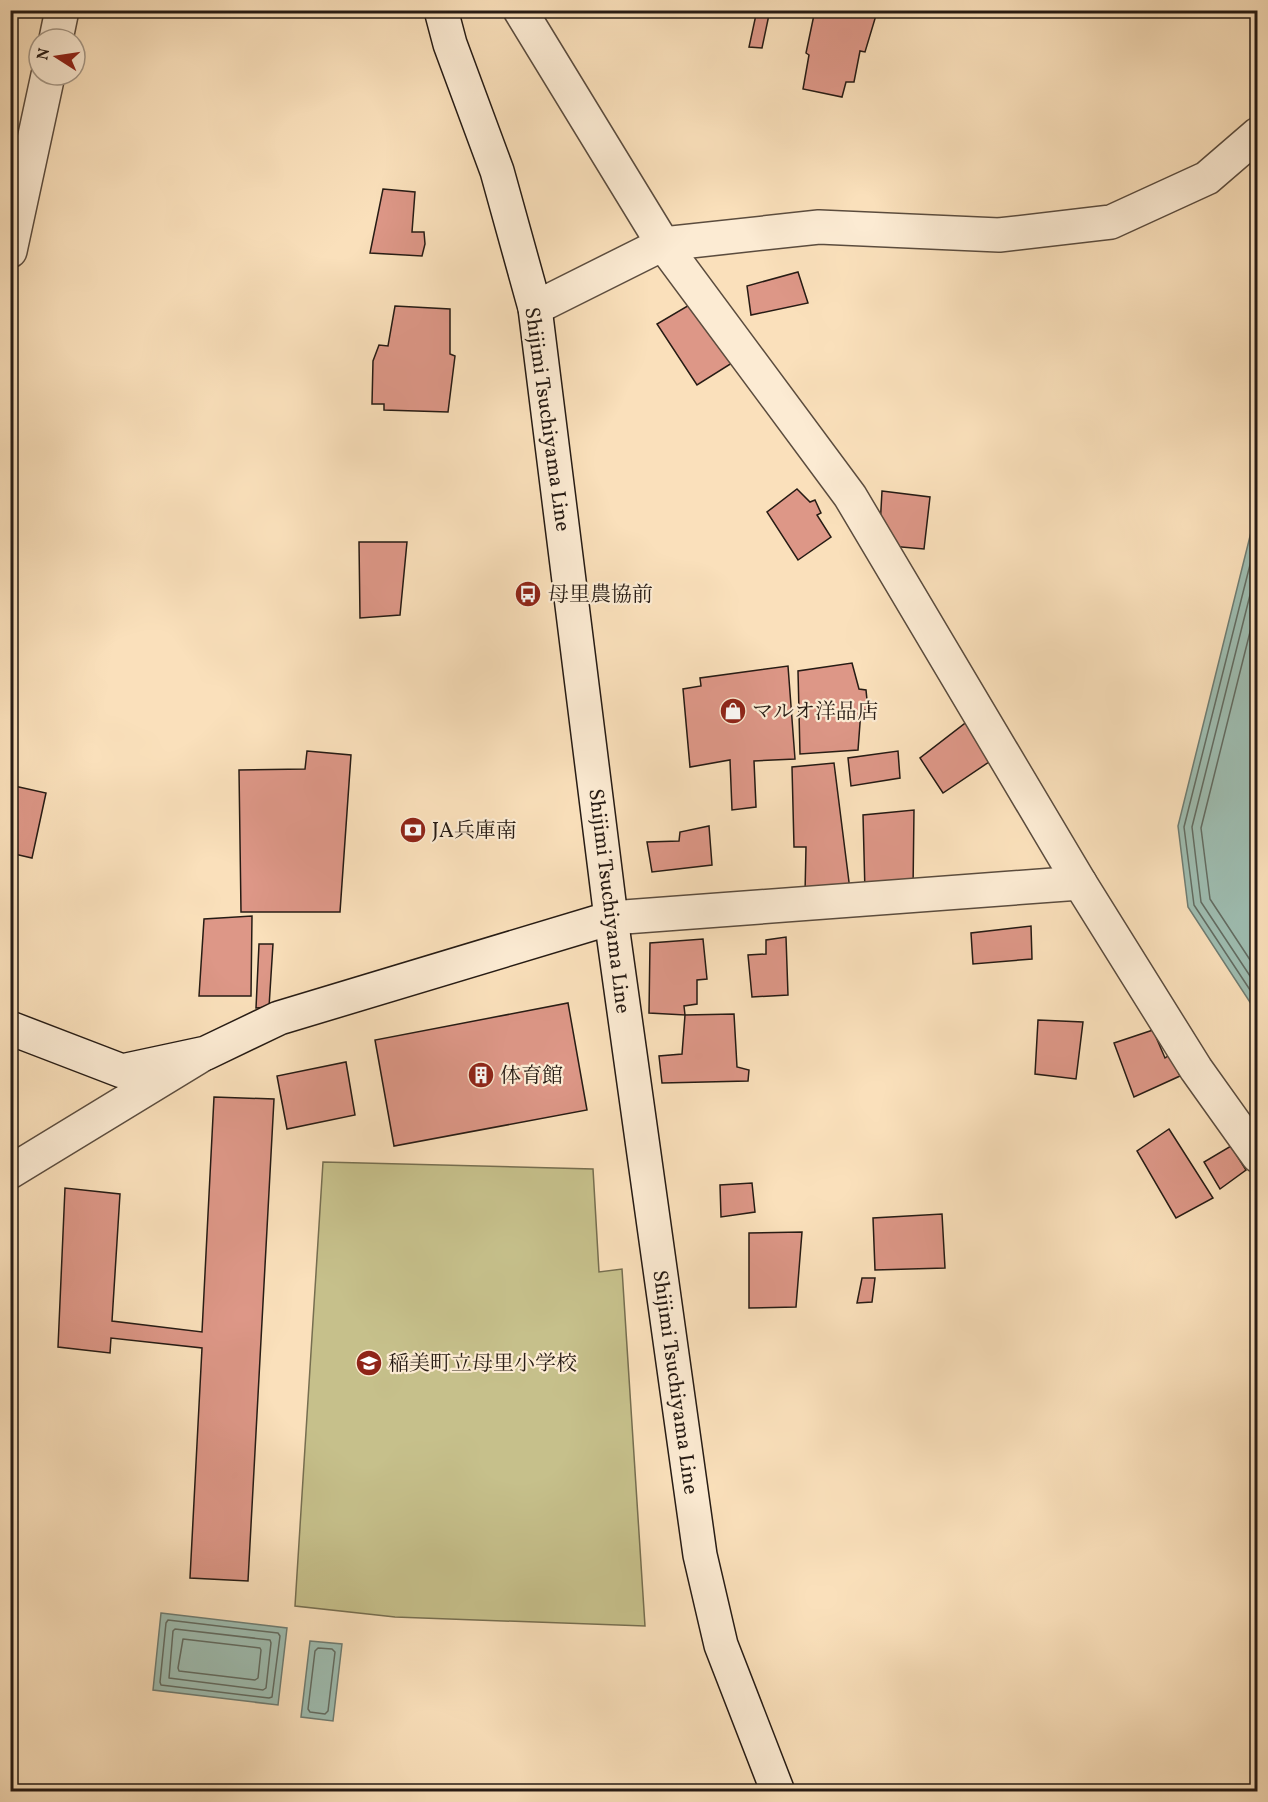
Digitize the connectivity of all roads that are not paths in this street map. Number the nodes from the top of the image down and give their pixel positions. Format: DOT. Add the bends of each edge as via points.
graph roads {
  1 [pos="62,10"];
  2 [pos="441,10"];
  3 [pos="520,10"];
  4 [pos="58,27"];
  5 [pos="45,87"];
  6 [pos="1257,134"];
  7 [pos="663,244"];
  8 [pos="10,251"];
  9 [pos="535,308"];
  10 [pos="1080,883"];
  11 [pos="611,918"];
  12 [pos="10,1028"];
  13 [pos="206,1053"];
  14 [pos="1257,1156"];
  15 [pos="10,1172"];
  16 [pos="778,1791"];
  1 -- 4 [label="street"];
  2 -- 9 [label="street, Shijimi Tsuchiyama Line" via="497,171"];
  3 -- 7 [label="street"];
  5 -- 8 [label="street"];
  6 -- 7 [label="street" via="1207,178 1112,222 999,236 819,227"];
  7 -- 9 [label="street"];
  7 -- 10 [label="street" via="850,496"];
  9 -- 11 [label="street, Shijimi Tsuchiyama Line"];
  10 -- 11 [label="street"];
  10 -- 14 [label="street" via="1196,1070"];
  11 -- 13 [label="street" via="279,1018"];
  11 -- 16 [label="street, Shijimi Tsuchiyama Line" via="700,1556 721,1645"];
  12 -- 13 [label="street" via="122,1071"];
  13 -- 15 [label="street"];
}
